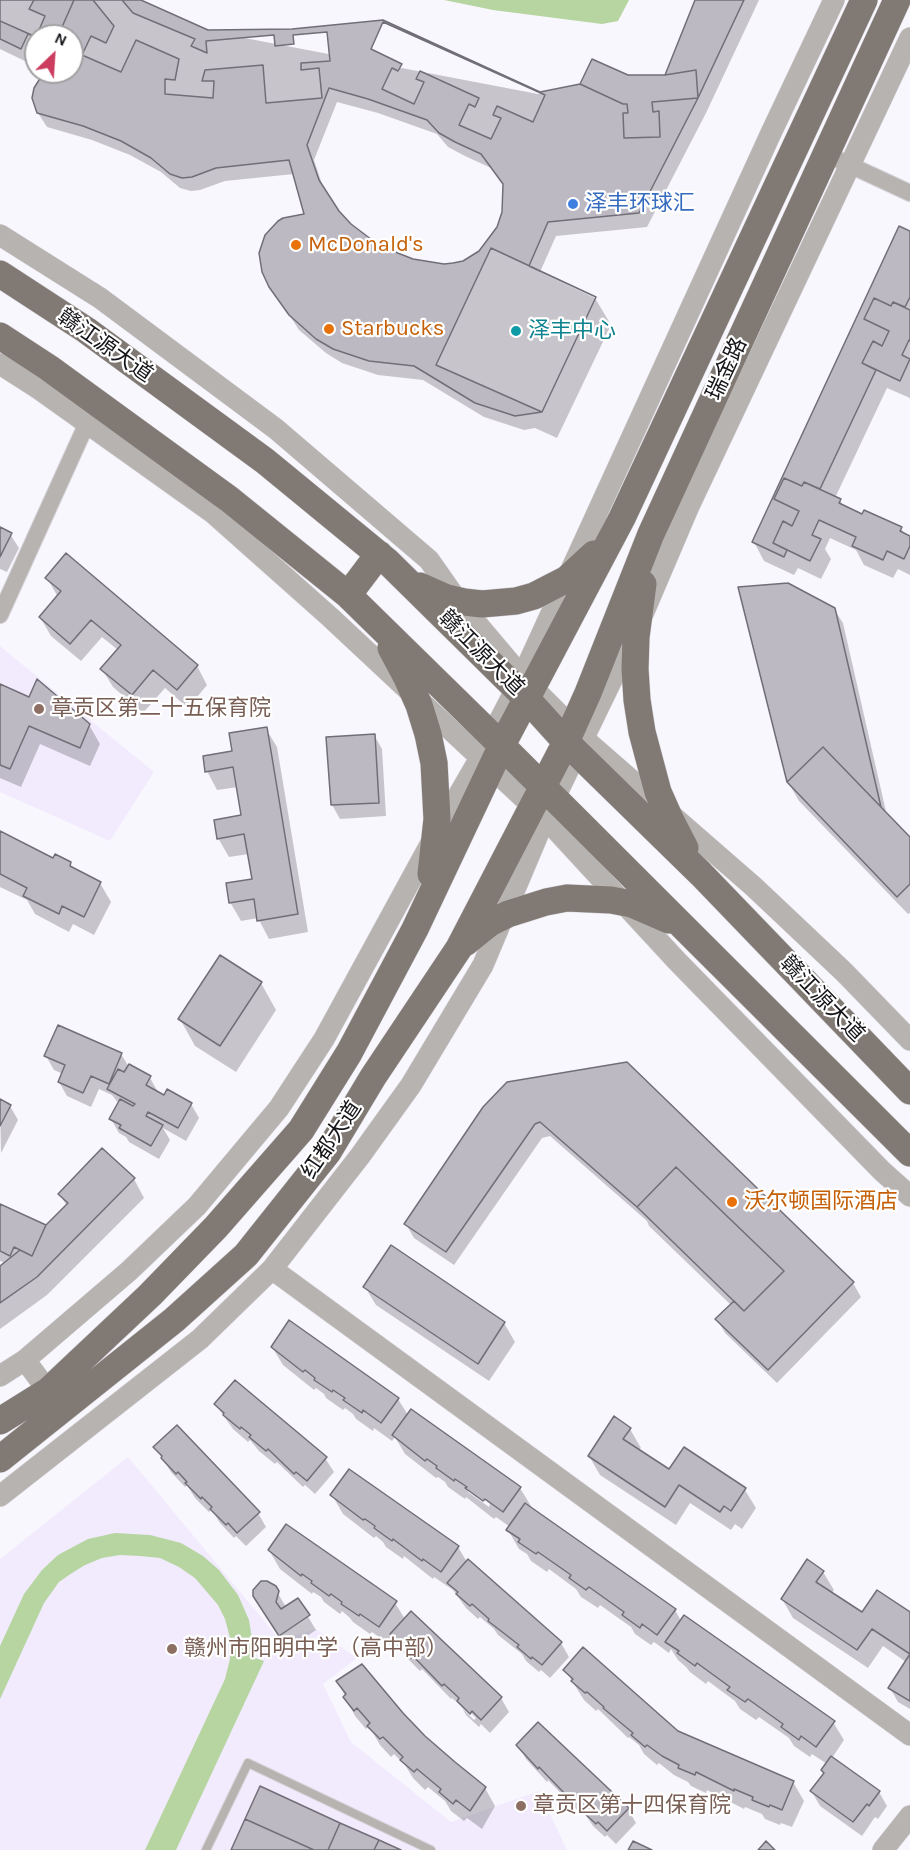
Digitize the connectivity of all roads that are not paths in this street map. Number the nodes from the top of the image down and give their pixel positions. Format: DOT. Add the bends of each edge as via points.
graph roads {
  1 [pos="834,0"];
  2 [pos="864,0"];
  3 [pos="897,0"];
  4 [pos="910,38"];
  5 [pos="826,154"];
  6 [pos="850,165"];
  7 [pos="910,193"];
  8 [pos="0,235"];
  9 [pos="0,274"];
  10 [pos="0,336"];
  11 [pos="0,364"];
  12 [pos="87,423"];
  13 [pos="622,518"];
  14 [pos="651,534"];
  15 [pos="384,558"];
  16 [pos="569,578"];
  17 [pos="353,599"];
  18 [pos="457,600"];
  19 [pos="0,615"];
  20 [pos="637,628"];
  21 [pos="524,688"];
  22 [pos="416,697"];
  23 [pos="575,740"];
  24 [pos="491,752"];
  25 [pos="543,802"];
  26 [pos="667,812"];
  27 [pos="437,832"];
  28 [pos="701,874"];
  29 [pos="625,903"];
  30 [pos="503,917"];
  31 [pos="415,929"];
  32 [pos="691,933"];
  33 [pos="459,948"];
  34 [pos="910,1040"];
  35 [pos="910,1090"];
  36 [pos="910,1153"];
  37 [pos="910,1196"];
  38 [pos="272,1269"];
  39 [pos="25,1360"];
  40 [pos="0,1376"];
  41 [pos="55,1401"];
  42 [pos="0,1421"];
  43 [pos="81,1434"];
  44 [pos="0,1459"];
  45 [pos="0,1496"];
  46 [pos="910,1735"];
  47 [pos="910,1816"];
  48 [pos="206,1850"];
  49 [pos="431,1850"];
  50 [pos="883,1850"];
  1 -- 16 [label="street"];
  2 -- 13 [label="main road, 瑞金路"];
  3 -- 5 [label="main road, 瑞金路"];
  4 -- 6 [label="street"];
  5 -- 6 [label="street"];
  5 -- 14 [label="main road, 瑞金路"];
  6 -- 7 [label="street"];
  6 -- 20 [label="street" via="689,506"];
  8 -- 18 [label="street" via="100,298 276,429 429,560"];
  9 -- 15 [label="main road, 赣江源大道" via="86,330 265,461"];
  10 -- 17 [label="main road, 赣江源大道" via="229,499"];
  11 -- 12 [label="street"];
  12 -- 19 [label="street"];
  12 -- 22 [label="street" via="213,513"];
  13 -- 16 [label="main road"];
  13 -- 21 [label="main road, 瑞金路"];
  14 -- 20 [label="main road"];
  14 -- 23 [label="main road, 瑞金路"];
  15 -- 17 [label="main road"];
  15 -- 18 [label="main road" via="416,584"];
  15 -- 21 [label="main road, 赣江源大道"];
  16 -- 18 [label="main road" via="516,601 482,604"];
  16 -- 21 [label="street"];
  17 -- 22 [label="main road" via="377,626"];
  17 -- 24 [label="main road, 赣江源大道"];
  18 -- 21 [label="street"];
  20 -- 23 [label="street"];
  20 -- 26 [label="main road" via="635,669 642,732"];
  21 -- 23 [label="main road, 赣江源大道"];
  21 -- 24 [label="main road, 红都大道"];
  22 -- 24 [label="street"];
  22 -- 27 [label="main road" via="434,763"];
  23 -- 25 [label="main road, 红都大道"];
  23 -- 26 [label="street"];
  23 -- 28 [label="main road, 赣江源大道"];
  24 -- 25 [label="main road, 赣江源大道"];
  24 -- 27 [label="street"];
  24 -- 31 [label="main road, 红都大道"];
  25 -- 29 [label="street"];
  25 -- 30 [label="street"];
  25 -- 32 [label="main road, 赣江源大道"];
  25 -- 33 [label="main road, 红都大道"];
  26 -- 28 [label="main road"];
  26 -- 34 [label="street" via="771,903"];
  27 -- 31 [label="main road" via="431,875"];
  27 -- 39 [label="street" via="324,1039 279,1108 197,1206 129,1271"];
  28 -- 35 [label="main road, 赣江源大道"];
  29 -- 30 [label="main road" via="567,898 526,907"];
  29 -- 32 [label="main road" via="672,921"];
  29 -- 37 [label="street" via="676,960"];
  30 -- 33 [label="main road"];
  30 -- 38 [label="street" via="483,965 411,1085"];
  31 -- 41 [label="main road, 红都大道" via="349,1053 301,1130"];
  32 -- 36 [label="main road, 赣江源大道"];
  33 -- 41 [label="main road, 红都大道" via="328,1152 246,1255 174,1320"];
  38 -- 43 [label="street" via="201,1339"];
  38 -- 46 [label="street"];
  39 -- 40 [label="street"];
  39 -- 41 [label="street"];
  41 -- 42 [label="main road, 红都大道"];
  41 -- 43 [label="street"];
  41 -- 44 [label="main road, 红都大道"];
  43 -- 45 [label="street"];
  47 -- 50 [label="street"];
  48 -- 49 [label="lane" via="248,1763"];
}
